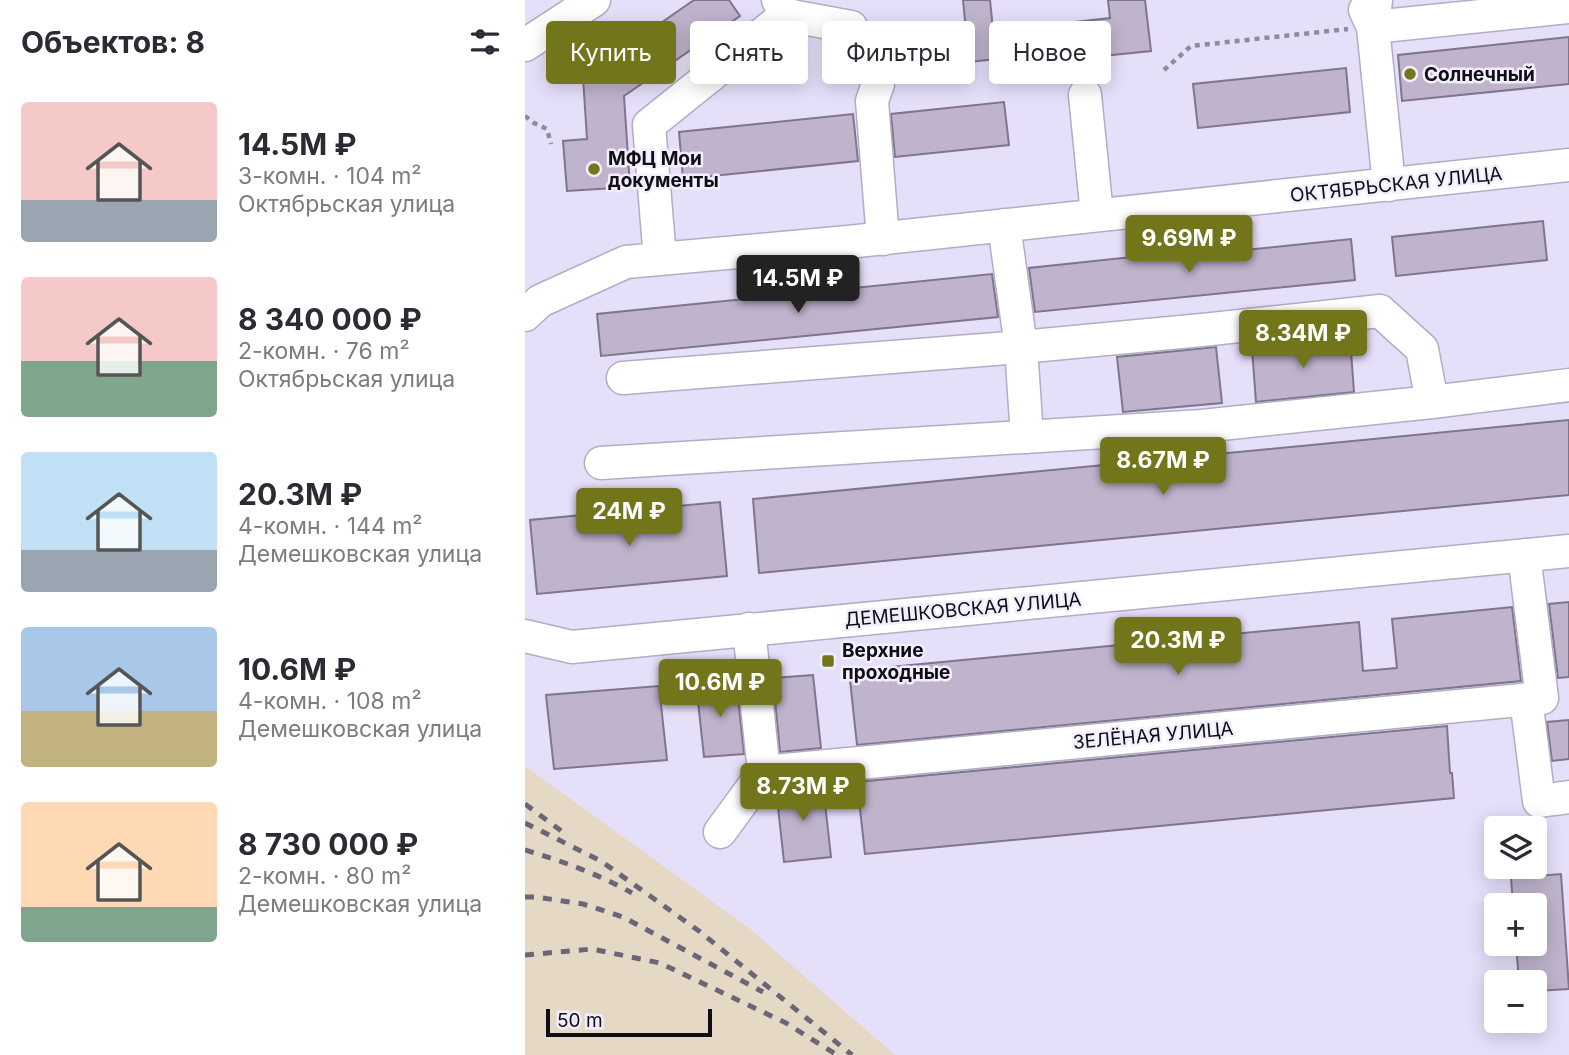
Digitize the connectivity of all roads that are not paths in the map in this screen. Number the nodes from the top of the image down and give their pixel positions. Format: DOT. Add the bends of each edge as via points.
graph roads {
  1 [pos="594,0"];
  2 [pos="1569,6"];
  3 [pos="782,8"];
  4 [pos="1370,9"];
  5 [pos="525,45"];
  6 [pos="1084,95"];
  7 [pos="1569,165"];
  8 [pos="1389,184"];
  9 [pos="1097,215"];
  10 [pos="1004,225"];
  11 [pos="883,239"];
  12 [pos="660,259"];
  13 [pos="525,315"];
  14 [pos="1021,347"];
  15 [pos="623,378"];
  16 [pos="1569,385"];
  17 [pos="1432,402"];
  18 [pos="1027,437"];
  19 [pos="601,463"];
  20 [pos="1569,551"];
  21 [pos="1524,555"];
  22 [pos="749,629"];
  23 [pos="525,636"];
  24 [pos="1527,699"];
  25 [pos="764,772"];
  26 [pos="1569,797"];
  27 [pos="720,832"];
  1 -- 5 [label="street"];
  2 -- 4 [label="street"];
  3 -- 11 [label="street" via="851,27 878,83 873,101"];
  3 -- 12 [label="street" via="649,125"];
  4 -- 8 [label="street"];
  6 -- 9 [label="street"];
  7 -- 8 [label="street, ОКТЯБРЬСКАЯ УЛИЦА"];
  8 -- 9 [label="street, ОКТЯБРЬСКАЯ УЛИЦА"];
  9 -- 10 [label="street, ОКТЯБРЬСКАЯ УЛИЦА"];
  10 -- 11 [label="street, ОКТЯБРЬСКАЯ УЛИЦА"];
  10 -- 14 [label="street"];
  11 -- 12 [label="street, ОКТЯБРЬСКАЯ УЛИЦА"];
  12 -- 13 [label="street, ОКТЯБРЬСКАЯ УЛИЦА" via="627,262 540,301"];
  14 -- 15 [label="street"];
  14 -- 17 [label="street" via="1380,310 1422,349"];
  14 -- 18 [label="street"];
  16 -- 17 [label="street"];
  17 -- 18 [label="street" via="1202,426"];
  18 -- 19 [label="street"];
  20 -- 21 [label="street, ДЕМЕШКОВСКАЯ УЛИЦА"];
  21 -- 22 [label="street, ДЕМЕШКОВСКАЯ УЛИЦА"];
  21 -- 24 [label="street" via="1542,698"];
  22 -- 23 [label="street, ДЕМЕШКОВСКАЯ УЛИЦА" via="572,647"];
  22 -- 25 [label="street"];
  24 -- 25 [label="street, ЗЕЛЁНАЯ УЛИЦА"];
  24 -- 26 [label="street" via="1539,802"];
  25 -- 27 [label="street"];
}
